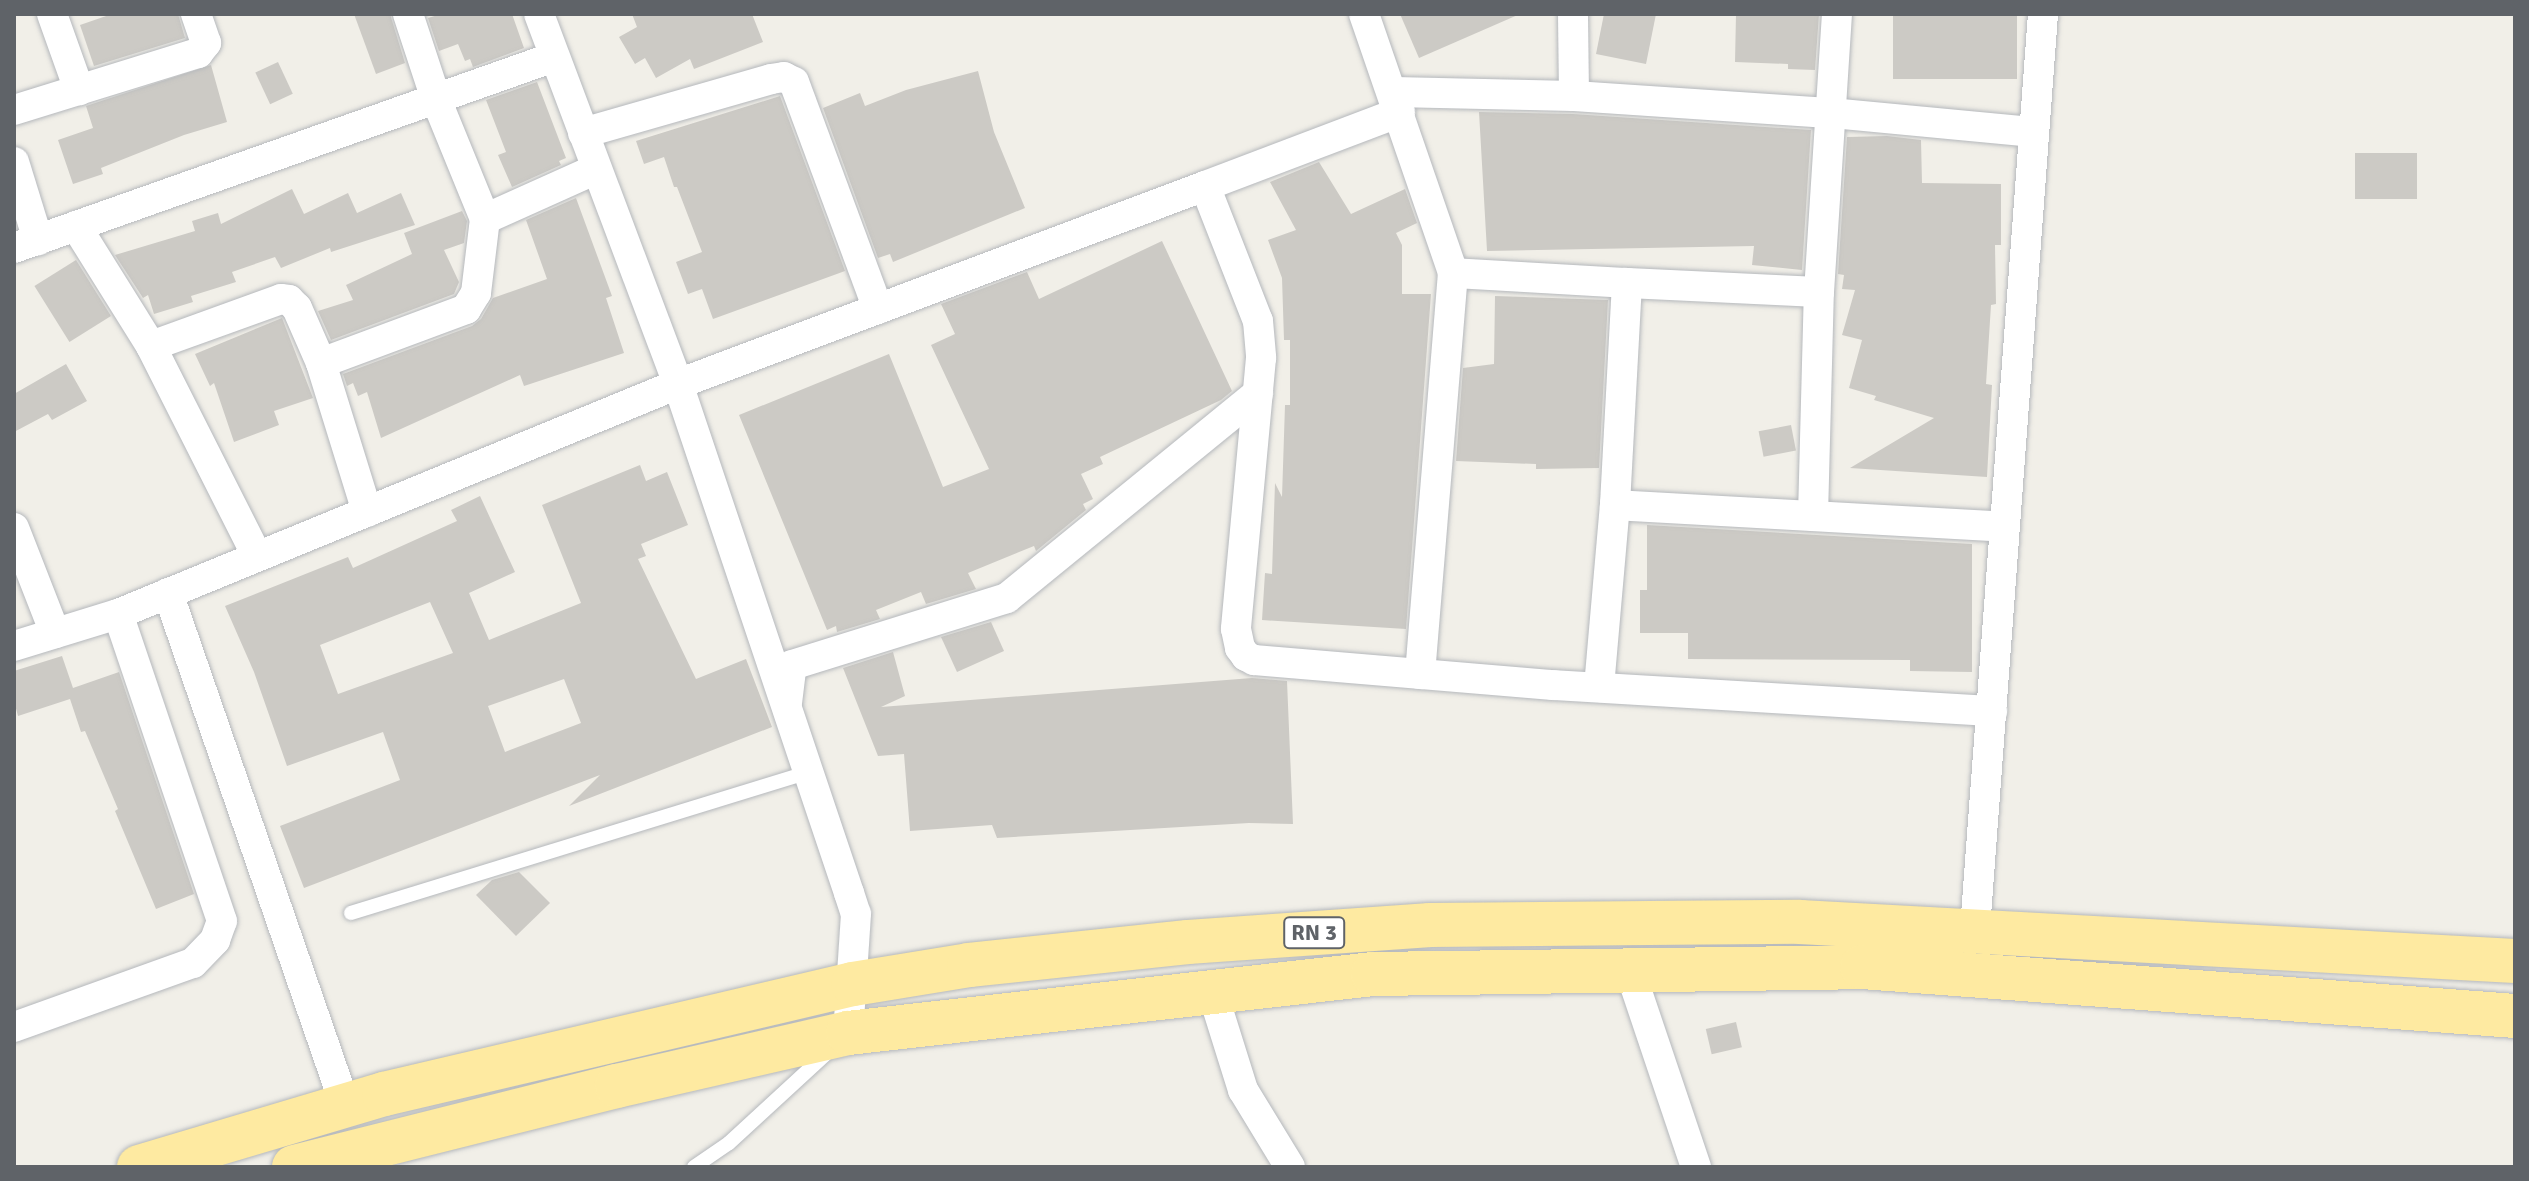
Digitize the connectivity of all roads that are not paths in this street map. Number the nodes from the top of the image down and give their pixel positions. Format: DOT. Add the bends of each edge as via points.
graph roads {
  1 [pos="52,14"];
  2 [pos="196,14"];
  3 [pos="408,14"];
  4 [pos="539,14"];
  5 [pos="1364,14"];
  6 [pos="1573,14"];
  7 [pos="1837,14"];
  8 [pos="2043,14"];
  9 [pos="554,57"];
  10 [pos="79,90"];
  11 [pos="1574,96"];
  12 [pos="436,99"];
  13 [pos="1397,102"];
  14 [pos="14,110"];
  15 [pos="1832,113"];
  16 [pos="2032,132"];
  17 [pos="583,133"];
  18 [pos="14,162"];
  19 [pos="596,169"];
  20 [pos="1205,186"];
  21 [pos="485,219"];
  22 [pos="76,226"];
  23 [pos="26,244"];
  24 [pos="1453,273"];
  25 [pos="1627,283"];
  26 [pos="1819,292"];
  27 [pos="878,309"];
  28 [pos="151,346"];
  29 [pos="321,363"];
  30 [pos="678,384"];
  31 [pos="1258,393"];
  32 [pos="1615,505"];
  33 [pos="367,512"];
  34 [pos="1813,516"];
  35 [pos="2003,527"];
  36 [pos="14,528"];
  37 [pos="257,556"];
  38 [pos="168,593"];
  39 [pos="118,614"];
  40 [pos="55,633"];
  41 [pos="14,646"];
  42 [pos="1420,674"];
  43 [pos="1599,687"];
  44 [pos="786,705"];
  45 [pos="1992,711"];
  46 [pos="808,772"];
  47 [pos="351,913"];
  48 [pos="1975,929"];
  49 [pos="2515,961"];
  50 [pos="1630,971"];
  51 [pos="853,984"];
  52 [pos="1212,991"];
  53 [pos="2515,1016"];
  54 [pos="14,1027"];
  55 [pos="848,1033"];
  56 [pos="345,1105"];
  57 [pos="139,1167"];
  58 [pos="294,1167"];
  59 [pos="694,1167"];
  60 [pos="1290,1167"];
  61 [pos="1696,1167"];
  1 -- 10 [label="street"];
  2 -- 10 [label="street" via="206,43 203,50"];
  3 -- 12 [label="street"];
  4 -- 9 [label="street"];
  5 -- 13 [label="street"];
  6 -- 11 [label="street"];
  7 -- 15 [label="street"];
  8 -- 16 [label="street"];
  9 -- 12 [label="street"];
  9 -- 17 [label="street"];
  10 -- 14 [label="street"];
  11 -- 13 [label="street"];
  11 -- 15 [label="street"];
  12 -- 21 [label="street"];
  12 -- 22 [label="street"];
  13 -- 20 [label="street"];
  13 -- 24 [label="street"];
  15 -- 16 [label="street"];
  15 -- 26 [label="street"];
  16 -- 35 [label="street"];
  17 -- 19 [label="street"];
  17 -- 27 [label="street" via="771,79 794,82"];
  18 -- 23 [label="street"];
  19 -- 21 [label="street"];
  19 -- 30 [label="street"];
  20 -- 27 [label="street"];
  20 -- 31 [label="street" via="1258,321"];
  21 -- 29 [label="street" via="476,293 466,309"];
  22 -- 23 [label="street"];
  22 -- 28 [label="street"];
  24 -- 25 [label="street"];
  24 -- 42 [label="street"];
  25 -- 26 [label="street"];
  25 -- 32 [label="street"];
  26 -- 34 [label="street"];
  27 -- 30 [label="street"];
  28 -- 29 [label="street" via="281,299 297,308"];
  28 -- 37 [label="street"];
  29 -- 33 [label="street"];
  30 -- 33 [label="street"];
  30 -- 44 [label="street"];
  31 -- 42 [label="street" via="1236,629 1240,648 1254,660"];
  31 -- 44 [label="street" via="1007,598 792,665"];
  32 -- 34 [label="street"];
  32 -- 43 [label="street"];
  33 -- 37 [label="street"];
  34 -- 35 [label="street"];
  35 -- 45 [label="street"];
  36 -- 40 [label="street"];
  37 -- 38 [label="street"];
  38 -- 39 [label="street"];
  38 -- 56 [label="street"];
  39 -- 40 [label="street"];
  39 -- 54 [label="street" via="222,921 215,940 193,963"];
  40 -- 41 [label="street"];
  42 -- 43 [label="street"];
  43 -- 45 [label="street"];
  44 -- 46 [label="street"];
  45 -- 48 [label="street"];
  46 -- 47 [label="lane"];
  46 -- 51 [label="street" via="856,914"];
  48 -- 49 [label="highway, RN 3"];
  48 -- 51 [label="highway, RN 3" via="1800,922 1430,925 1188,942 969,965"];
  50 -- 52 [label="highway, RN 3" via="1373,974"];
  50 -- 53 [label="highway, RN 3" via="1862,967"];
  50 -- 61 [label="street"];
  51 -- 55 [label="street"];
  51 -- 56 [label="highway, RN 3"];
  52 -- 55 [label="highway, RN 3"];
  52 -- 60 [label="street" via="1243,1090"];
  55 -- 58 [label="highway, RN 3"];
  55 -- 59 [label="lane" via="729,1143"];
  56 -- 57 [label="highway, RN 3"];
}
